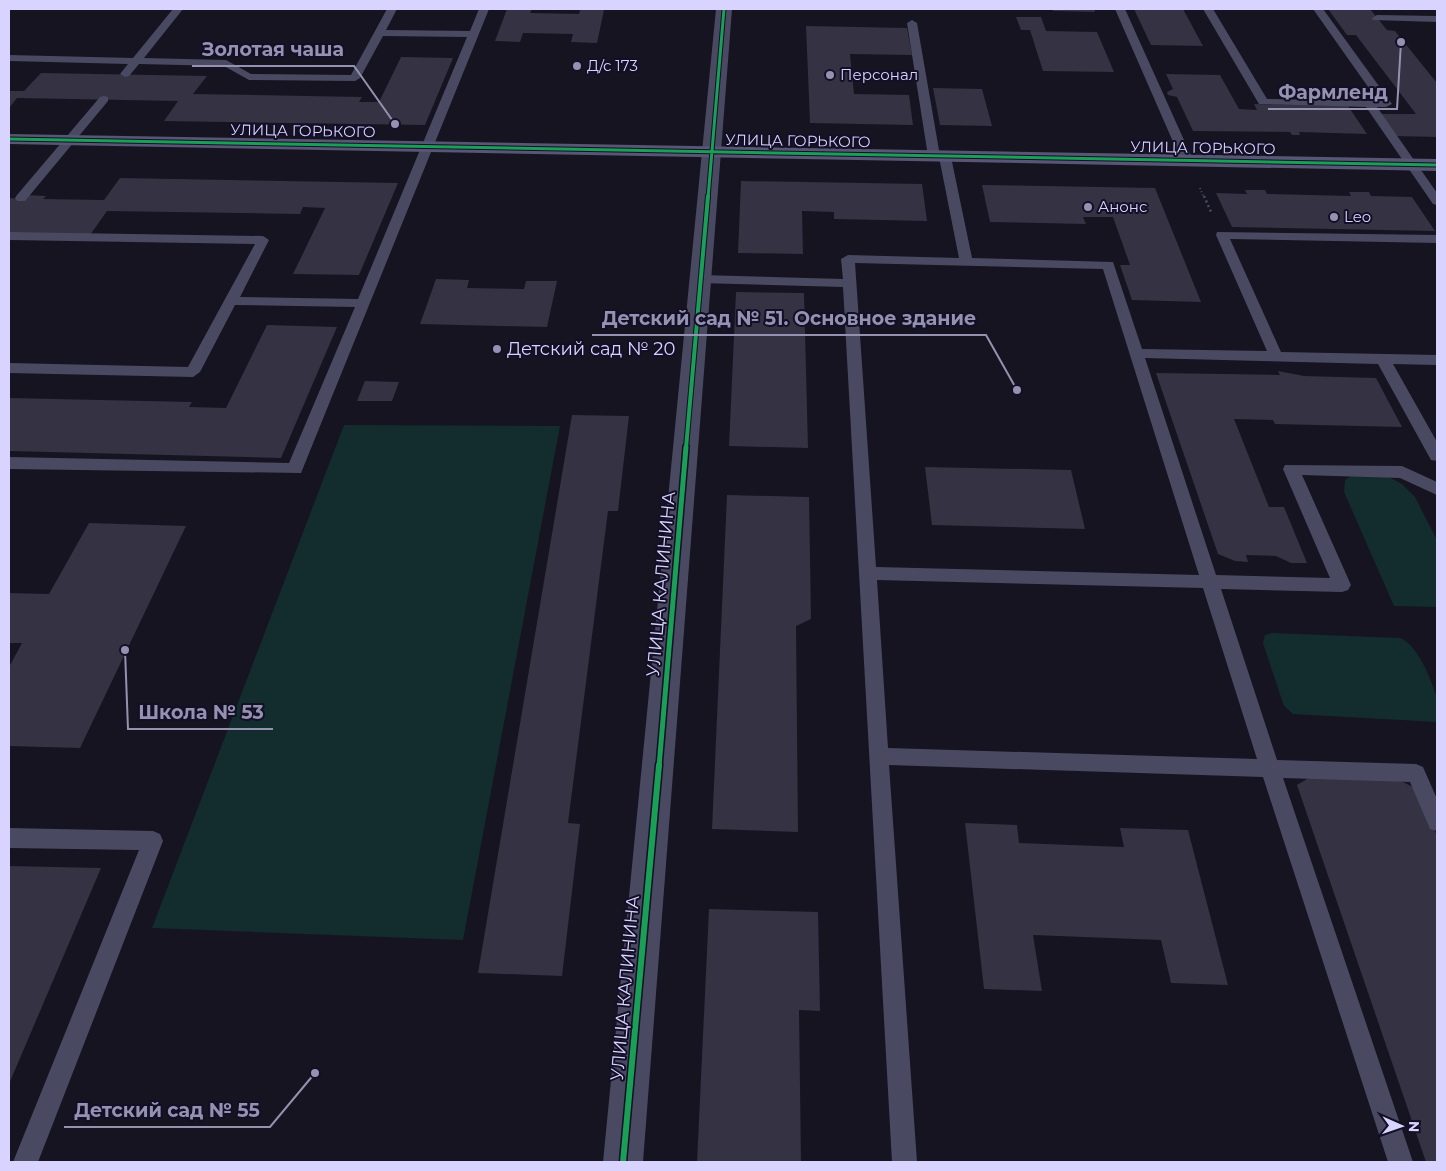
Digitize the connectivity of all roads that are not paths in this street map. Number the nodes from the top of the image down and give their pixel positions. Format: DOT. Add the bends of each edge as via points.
graph roads {
  1 [pos="178,9"];
  2 [pos="392,9"];
  3 [pos="484,9"];
  4 [pos="724,9"];
  5 [pos="1120,9"];
  6 [pos="1208,9"];
  7 [pos="1325,14"];
  8 [pos="1377,18"];
  9 [pos="1437,19"];
  10 [pos="912,23"];
  11 [pos="380,33"];
  12 [pos="473,34"];
  13 [pos="9,58"];
  14 [pos="135,61"];
  15 [pos="125,74"];
  16 [pos="104,99"];
  17 [pos="1369,104"];
  18 [pos="9,140"];
  19 [pos="70,140"];
  20 [pos="428,145"];
  21 [pos="711,152"];
  22 [pos="940,156"];
  23 [pos="1187,160"];
  24 [pos="1411,164"];
  25 [pos="1437,165"];
  26 [pos="21,198"];
  27 [pos="1437,201"];
  28 [pos="9,236"];
  29 [pos="1437,240"];
  30 [pos="966,262"];
  31 [pos="700,279"];
  32 [pos="850,283"];
  33 [pos="231,301"];
  34 [pos="363,303"];
  35 [pos="1135,353"];
  36 [pos="1276,356"];
  37 [pos="1383,359"];
  38 [pos="1437,360"];
  39 [pos="9,368"];
  40 [pos="1437,456"];
  41 [pos="9,463"];
  42 [pos="1437,489"];
  43 [pos="868,573"];
  44 [pos="1209,583"];
  45 [pos="878,756"];
  46 [pos="1269,767"];
  47 [pos="1437,822"];
  48 [pos="9,838"];
  49 [pos="26,1162"];
  50 [pos="623,1162"];
  51 [pos="904,1162"];
  52 [pos="1401,1162"];
  1 -- 14 [label="lane"];
  2 -- 11 [label="lane"];
  3 -- 12 [label="lane"];
  4 -- 21 [label="street, УЛИЦА КАЛИНИНА"];
  5 -- 23 [label="lane"];
  6 -- 17 [label="lane" via="1262,102"];
  7 -- 17 [label="lane" via="1386,104"];
  8 -- 9 [label="lane"];
  10 -- 22 [label="lane"];
  11 -- 12 [label="lane"];
  11 -- 14 [label="lane" via="355,78 250,77 226,63"];
  12 -- 20 [label="lane"];
  13 -- 14 [label="lane"];
  14 -- 15 [label="lane"];
  16 -- 19 [label="lane"];
  17 -- 24 [label="lane"];
  18 -- 19 [label="street, УЛИЦА ГОРЬКОГО"];
  19 -- 20 [label="street, УЛИЦА ГОРЬКОГО"];
  19 -- 26 [label="lane"];
  20 -- 21 [label="street, УЛИЦА ГОРЬКОГО"];
  20 -- 34 [label="lane"];
  21 -- 22 [label="street, УЛИЦА ГОРЬКОГО"];
  21 -- 31 [label="street, УЛИЦА КАЛИНИНА"];
  22 -- 23 [label="street, УЛИЦА ГОРЬКОГО"];
  22 -- 30 [label="lane"];
  23 -- 24 [label="street, УЛИЦА ГОРЬКОГО"];
  24 -- 25 [label="street, УЛИЦА ГОРЬКОГО"];
  24 -- 27 [label="lane"];
  28 -- 33 [label="lane" via="263,240"];
  29 -- 36 [label="lane" via="1222,235"];
  30 -- 32 [label="lane" via="848,259"];
  30 -- 35 [label="lane" via="1108,264"];
  31 -- 32 [label="lane"];
  31 -- 50 [label="street, УЛИЦА КАЛИНИНА"];
  32 -- 43 [label="lane"];
  33 -- 34 [label="lane"];
  33 -- 39 [label="lane" via="193,372"];
  34 -- 41 [label="lane" via="295,469"];
  35 -- 36 [label="lane"];
  35 -- 44 [label="lane"];
  36 -- 37 [label="lane"];
  37 -- 38 [label="lane"];
  37 -- 40 [label="lane"];
  42 -- 44 [label="lane" via="1402,472 1291,470 1342,585"];
  43 -- 44 [label="lane"];
  43 -- 45 [label="lane"];
  44 -- 46 [label="lane"];
  45 -- 46 [label="lane"];
  45 -- 51 [label="lane"];
  46 -- 47 [label="lane" via="1416,773"];
  46 -- 52 [label="lane"];
  48 -- 49 [label="lane" via="153,840"];
}
